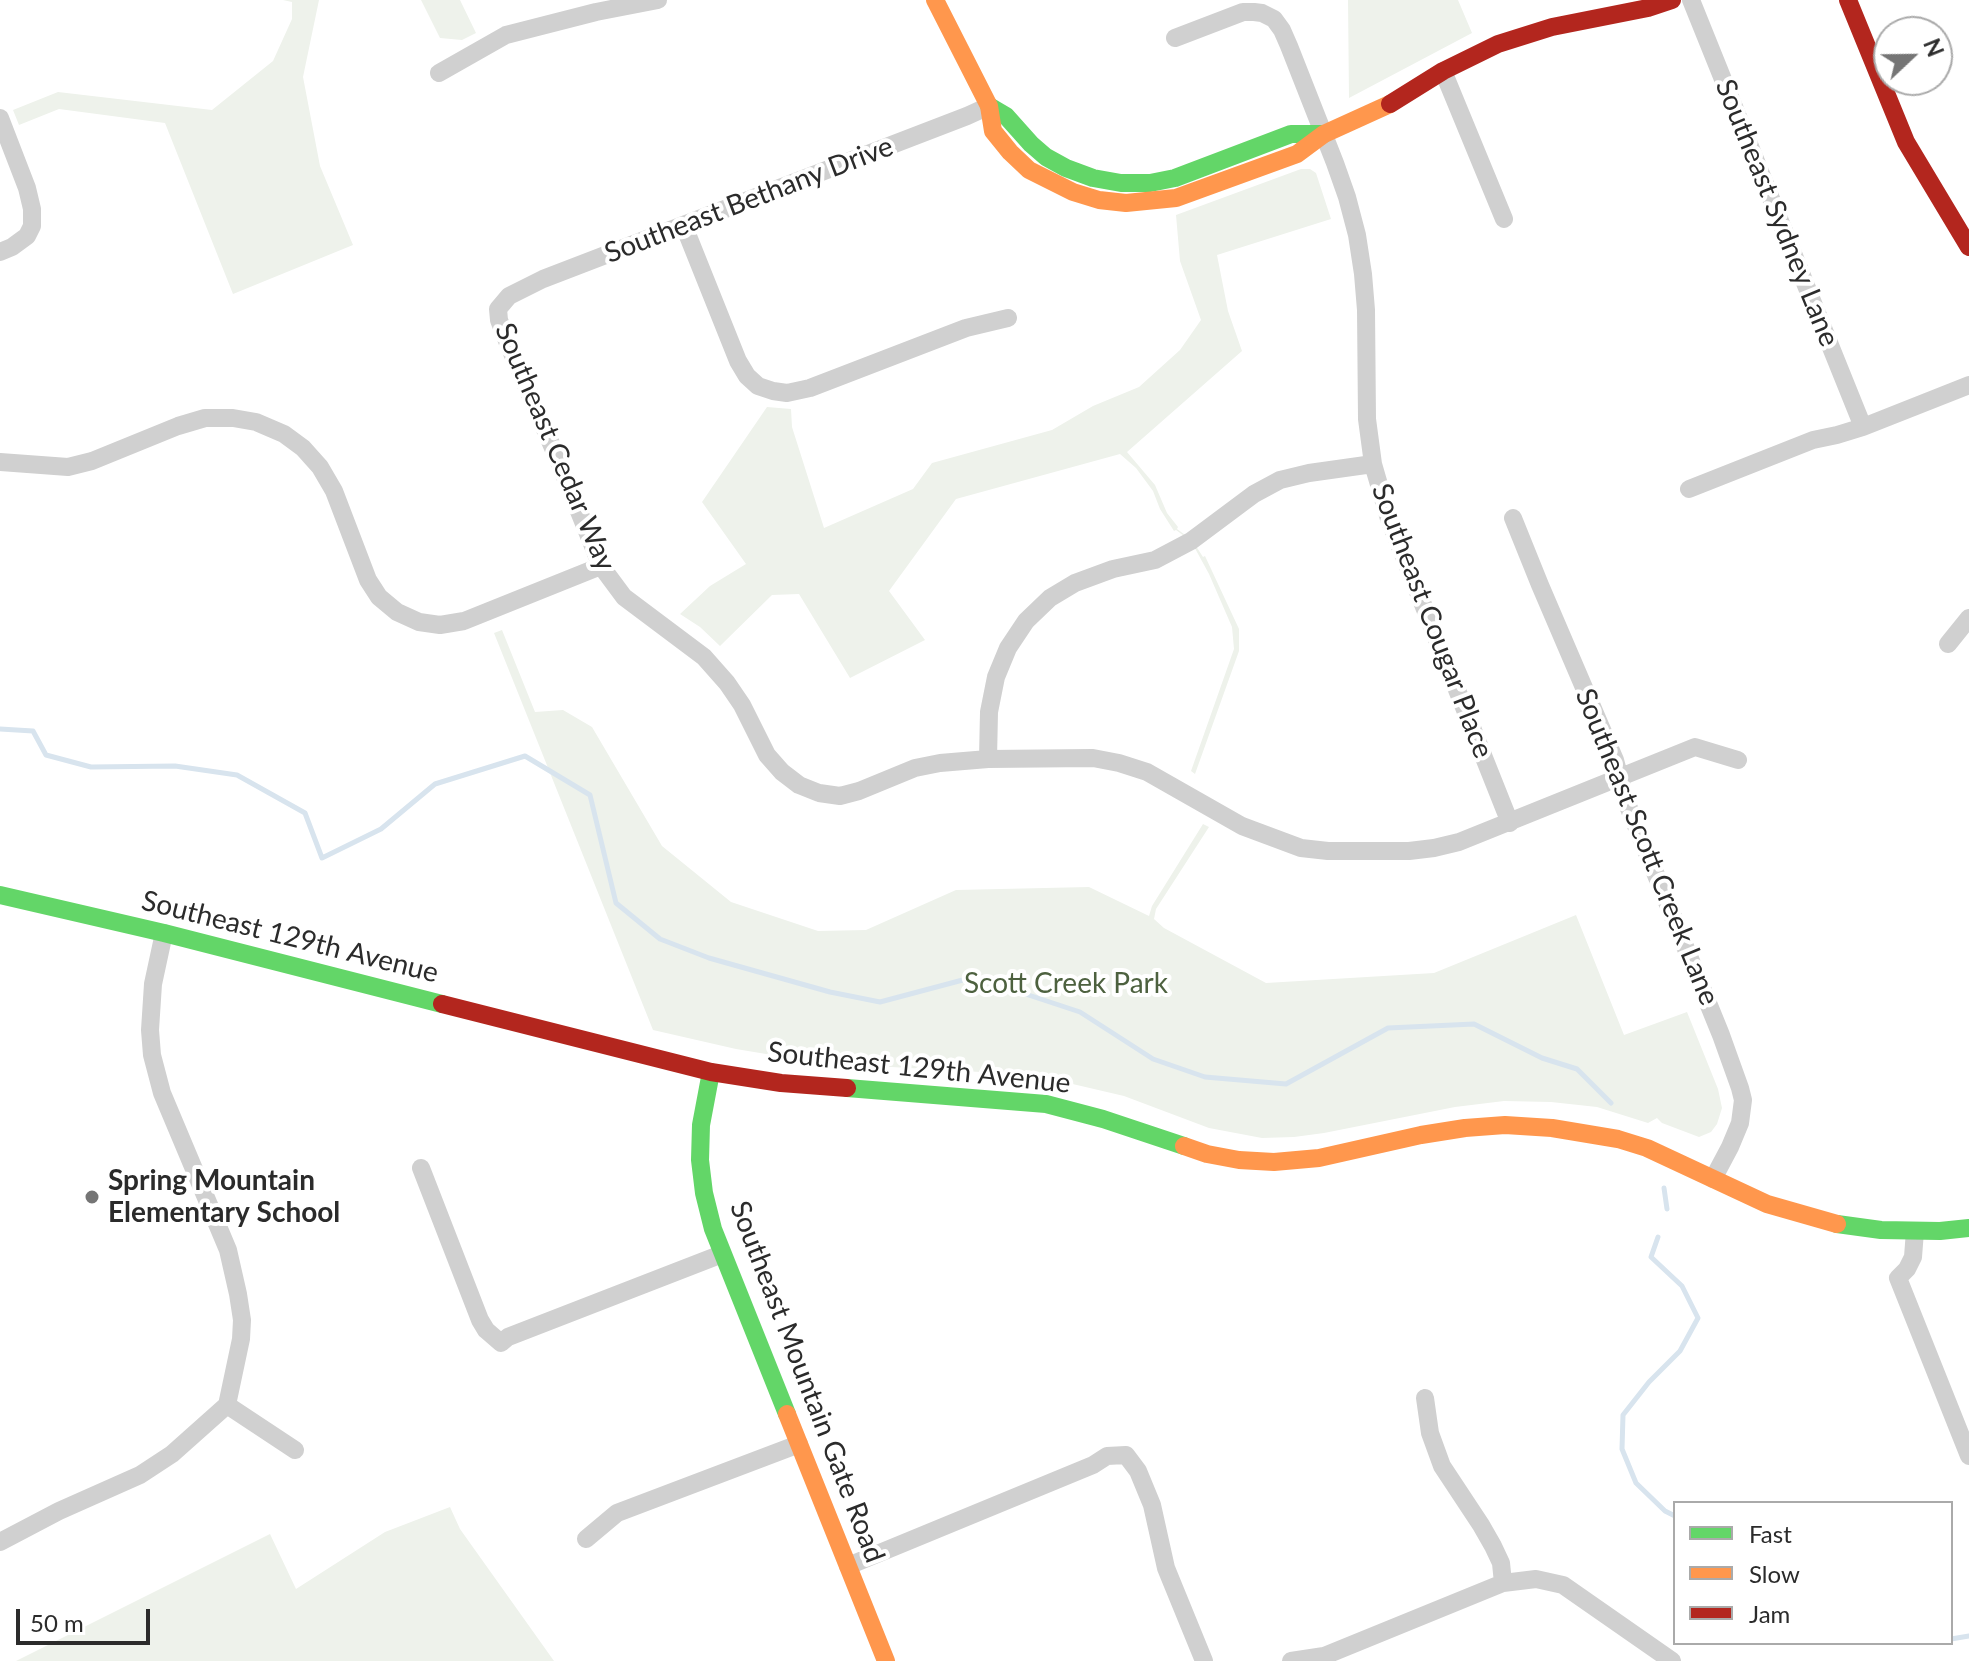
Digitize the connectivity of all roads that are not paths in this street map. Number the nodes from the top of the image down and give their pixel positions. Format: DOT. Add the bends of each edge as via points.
graph roads {
  1 [pos="658,0"];
  2 [pos="935,0"];
  3 [pos="1672,0"];
  4 [pos="1691,0"];
  5 [pos="1848,0"];
  6 [pos="594,6"];
  7 [pos="1175,38"];
  8 [pos="1443,71"];
  9 [pos="439,73"];
  10 [pos="989,106"];
  11 [pos="0,118"];
  12 [pos="1324,134"];
  13 [pos="1504,219"];
  14 [pos="684,226"];
  15 [pos="1969,247"];
  16 [pos="0,252"];
  17 [pos="509,296"];
  18 [pos="1008,318"];
  19 [pos="1969,385"];
  20 [pos="1863,427"];
  21 [pos="0,462"];
  22 [pos="1373,464"];
  23 [pos="1689,489"];
  24 [pos="1513,518"];
  25 [pos="601,566"];
  26 [pos="1969,618"];
  27 [pos="1948,644"];
  28 [pos="988,759"];
  29 [pos="1738,760"];
  30 [pos="1620,778"];
  31 [pos="1510,823"];
  32 [pos="0,895"];
  33 [pos="164,933"];
  34 [pos="711,1072"];
  35 [pos="421,1168"];
  36 [pos="1713,1179"];
  37 [pos="1969,1228"];
  38 [pos="1915,1231"];
  39 [pos="722,1254"];
  40 [pos="1425,1398"];
  41 [pos="227,1405"];
  42 [pos="799,1444"];
  43 [pos="295,1450"];
  44 [pos="1969,1456"];
  45 [pos="586,1539"];
  46 [pos="0,1542"];
  47 [pos="848,1566"];
  48 [pos="1503,1583"];
  49 [pos="886,1661"];
  50 [pos="1204,1661"];
  51 [pos="1291,1661"];
  52 [pos="1672,1661"];
  1 -- 6 [label="street"];
  2 -- 10 [label="main road"];
  3 -- 8 [label="main road" via="1526,35"];
  4 -- 20 [label="street, Southeast Sydney Lane"];
  5 -- 15 [label="main road" via="1906,142"];
  6 -- 9 [label="street" via="506,35"];
  7 -- 12 [label="street, Southeast Cougar Place" via="1243,12 1274,19"];
  8 -- 12 [label="main road" via="1383,108"];
  8 -- 13 [label="street"];
  10 -- 12 [label="main road" via="1046,157 1093,178 1121,183 1175,178 1291,134"];
  10 -- 14 [label="street, Southeast Bethany Drive"];
  11 -- 16 [label="street" via="32,209 27,236"];
  12 -- 22 [label="street, Southeast Cougar Place" via="1347,197 1363,274"];
  14 -- 17 [label="street, Southeast Bethany Drive"];
  14 -- 18 [label="street" via="738,361 758,386 773,391 810,388 966,328"];
  17 -- 25 [label="street, Southeast Cedar Way" via="498,309 499,320"];
  19 -- 20 [label="street"];
  20 -- 23 [label="street" via="1813,440"];
  21 -- 25 [label="street" via="68,467 205,418 256,422 284,434 320,467 368,580 397,612 419,622 464,621"];
  22 -- 28 [label="street" via="1280,480 1155,560 1113,569 1050,598 1026,621 996,677"];
  22 -- 31 [label="street, Southeast Cougar Place" via="1389,519"];
  24 -- 30 [label="street, Southeast Scott Creek Lane"];
  25 -- 28 [label="street, Southeast Cedar Way" via="624,597 704,657 742,705 767,755 799,785 840,796 915,768"];
  26 -- 27 [label="street"];
  28 -- 31 [label="street, Southeast Cedar Way" via="1093,758 1119,763 1147,772 1242,826 1301,848 1409,851 1459,842"];
  29 -- 30 [label="street, Southeast Cedar Way" via="1695,747"];
  30 -- 31 [label="street, Southeast Cedar Way"];
  30 -- 36 [label="street, Southeast Scott Creek Lane" via="1740,1088 1740,1123"];
  32 -- 33 [label="main road, Southeast 129th Avenue"];
  33 -- 34 [label="main road, Southeast 129th Avenue"];
  33 -- 41 [label="street" via="153,984 152,1055 162,1093 228,1250 238,1294 241,1339"];
  34 -- 36 [label="main road, Southeast 129th Avenue" via="781,1083 1046,1104 1239,1160 1319,1158 1465,1128 1527,1125 1618,1139"];
  34 -- 39 [label="main road, Southeast Mountain Gate Road" via="700,1160 707,1208"];
  35 -- 39 [label="street" via="480,1320 501,1343"];
  36 -- 38 [label="main road, Southeast 129th Avenue" via="1809,1217"];
  37 -- 38 [label="main road, Southeast 129th Avenue"];
  38 -- 44 [label="street" via="1913,1257 1898,1278"];
  39 -- 42 [label="main road, Southeast Mountain Gate Road"];
  40 -- 48 [label="street" via="1442,1466 1493,1546"];
  41 -- 43 [label="street"];
  41 -- 46 [label="street" via="140,1475"];
  42 -- 45 [label="street" via="617,1513"];
  42 -- 47 [label="main road, Southeast Mountain Gate Road"];
  47 -- 49 [label="main road, Southeast Mountain Gate Road"];
  47 -- 50 [label="street" via="1107,1456 1126,1455 1152,1505 1166,1568"];
  48 -- 51 [label="street" via="1324,1656"];
  48 -- 52 [label="street" via="1536,1579 1563,1585"];
}
